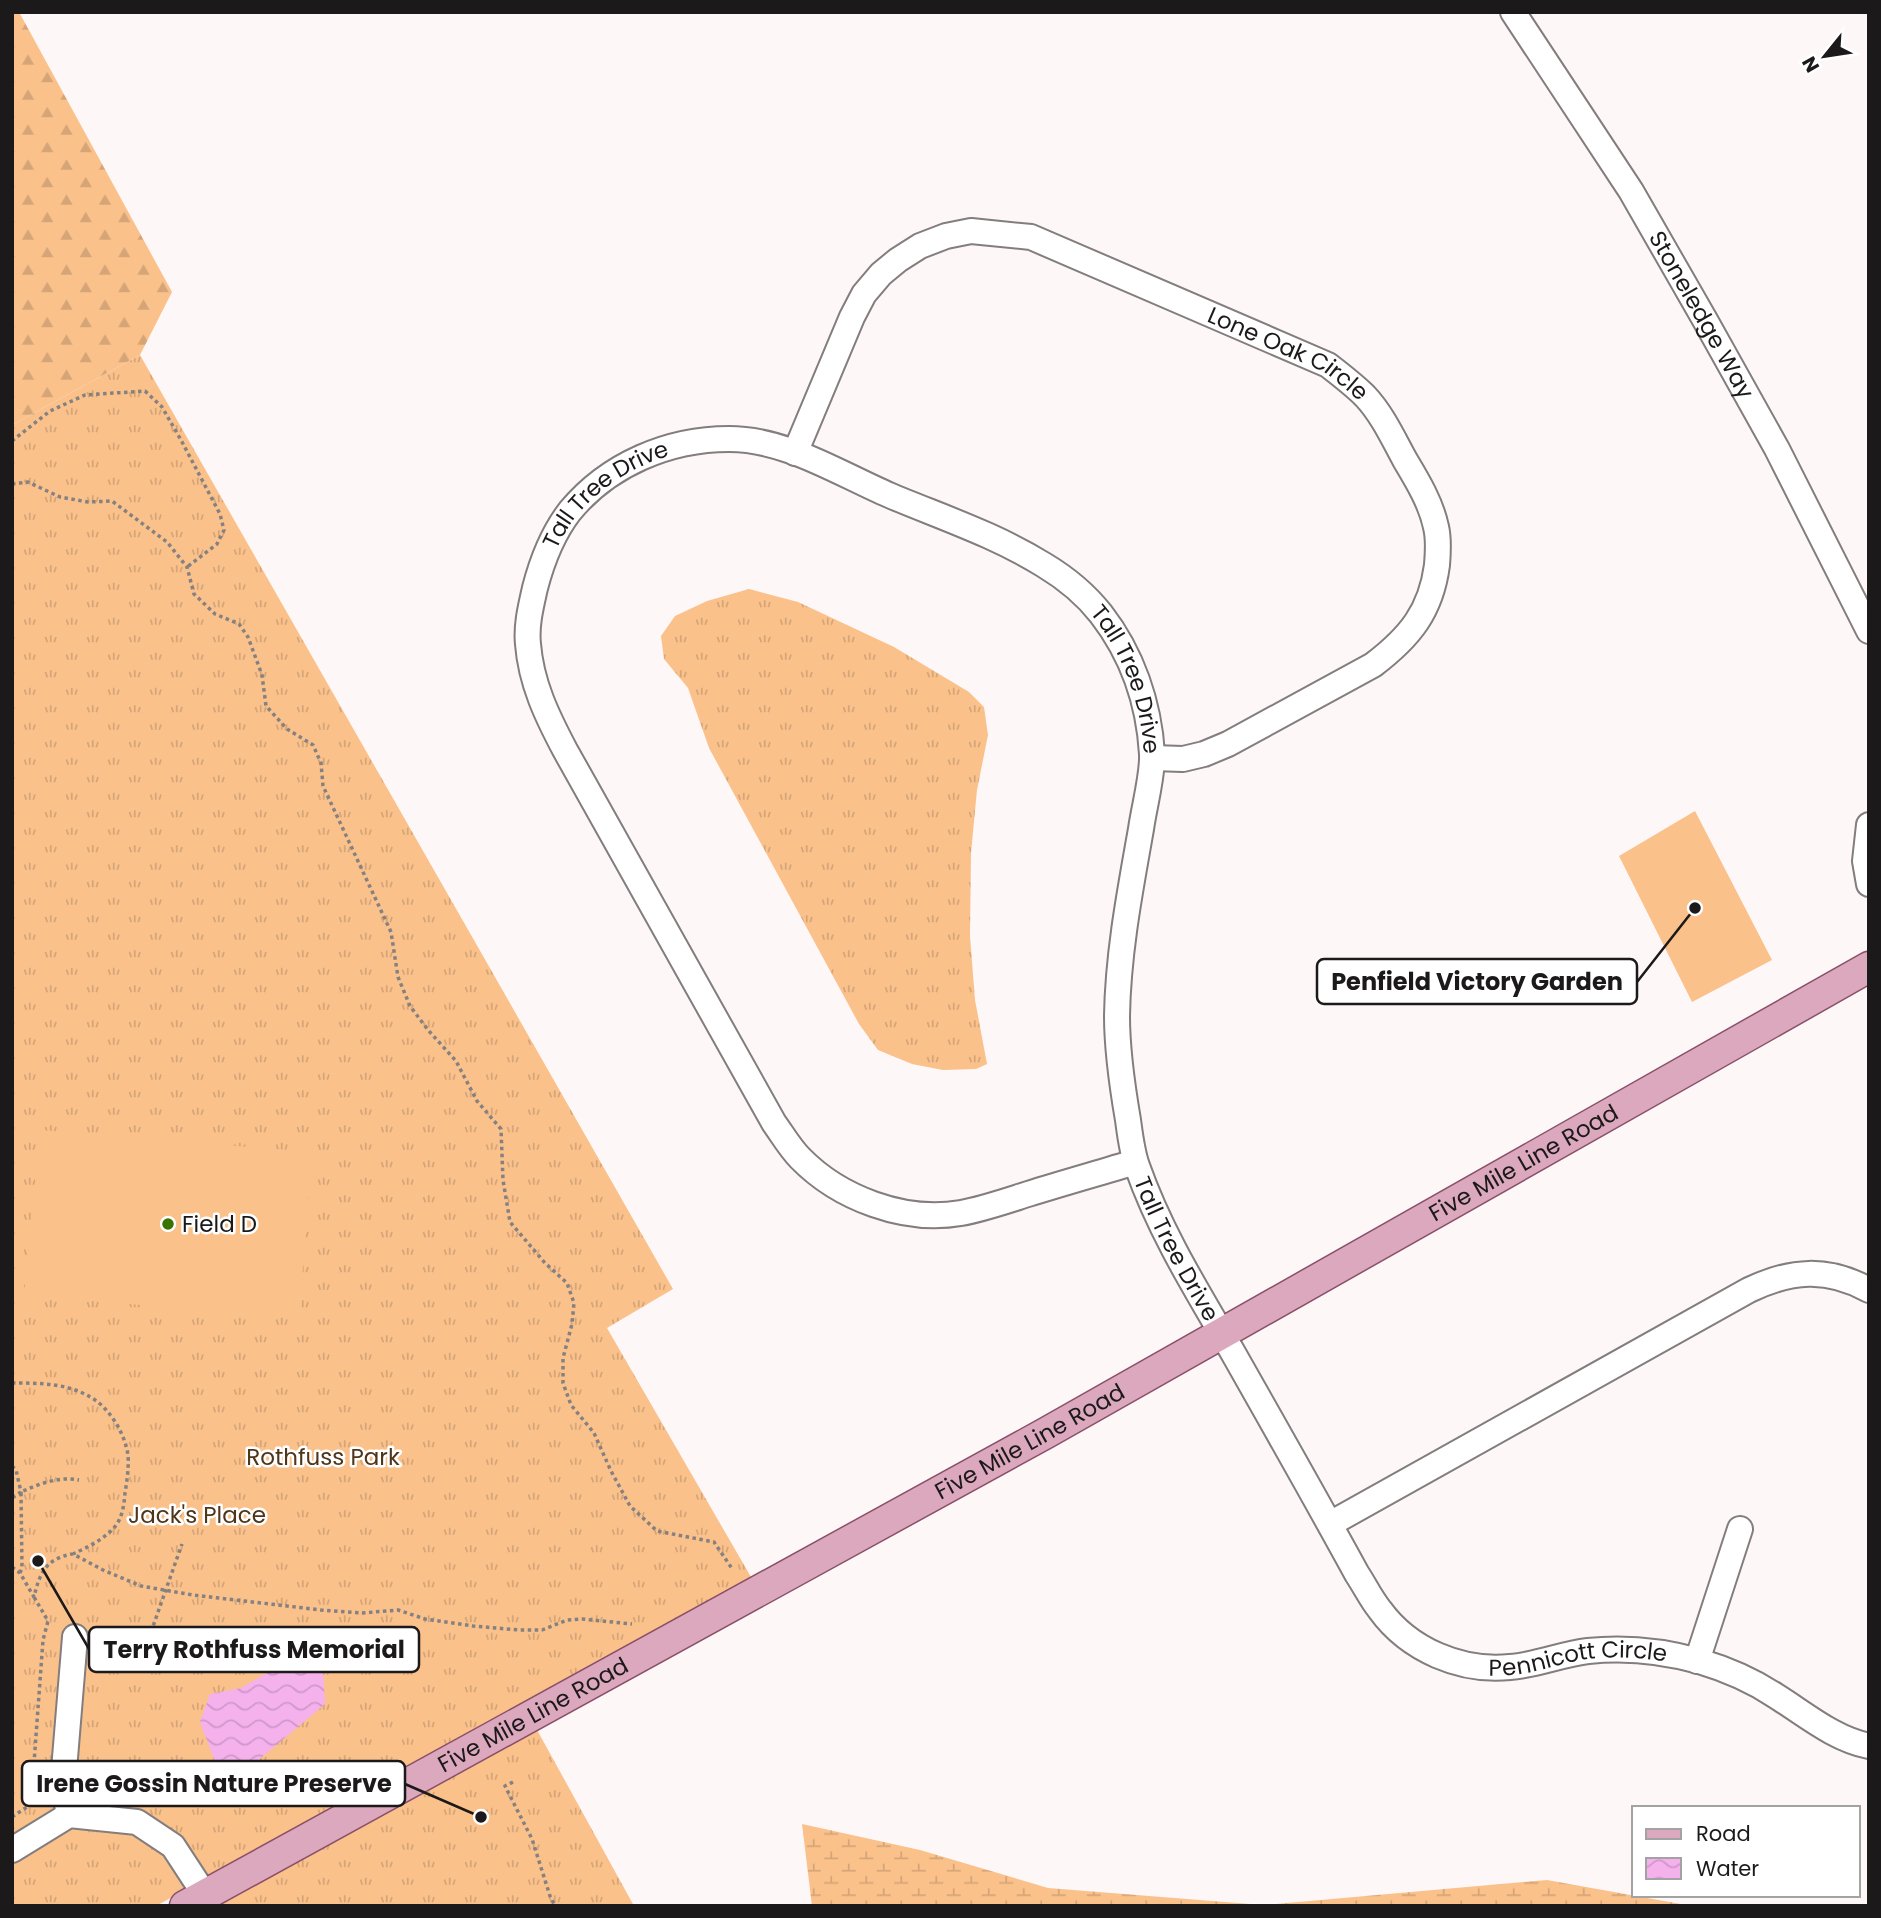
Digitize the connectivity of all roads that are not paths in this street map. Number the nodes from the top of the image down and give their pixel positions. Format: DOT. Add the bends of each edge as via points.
graph roads {
  1 [pos="1514,12"];
  2 [pos="795,453"];
  3 [pos="1869,631"];
  4 [pos="1153,758"];
  5 [pos="1869,825"];
  6 [pos="1869,884"];
  7 [pos="1869,967"];
  8 [pos="1135,1162"];
  9 [pos="1869,1290"];
  10 [pos="1221,1332"];
  11 [pos="1330,1524"];
  12 [pos="1740,1529"];
  13 [pos="75,1637"];
  14 [pos="1697,1661"];
  15 [pos="1869,1746"];
  16 [pos="69,1815"];
  17 [pos="12,1850"];
  18 [pos="195,1900"];
  1 -- 3 [label="street, Stoneledge Way" via="1631,191 1706,320"];
  2 -- 4 [label="street, Tall Tree Drive" via="1010,546 1047,566 1074,588 1120,640 1134,669"];
  2 -- 4 [label="street, Lone Oak Circle" via="864,295 881,274 920,246 971,231 1031,237 1328,365 1352,384 1383,422 1416,479 1437,528 1437,563 1426,608 1395,648 1361,671 1228,744 1183,759"];
  2 -- 8 [label="street, Tall Tree Drive" via="733,439 664,448 599,483 569,512 539,574 527,637 529,661 545,713 774,1123 798,1157 822,1178 846,1193 898,1211 959,1213"];
  4 -- 8 [label="street, Tall Tree Drive" via="1118,980 1119,1068"];
  5 -- 6 [label="street" via="1865,861"];
  7 -- 10 [label="main road, Five Mile Line Road"];
  8 -- 10 [label="street, Tall Tree Drive" via="1175,1252"];
  9 -- 11 [label="street" via="1826,1274 1770,1280"];
  10 -- 11 [label="street, Pennicott Circle"];
  10 -- 18 [label="main road, Five Mile Line Road" via="1046,1433"];
  11 -- 14 [label="street, Pennicott Circle" via="1380,1610 1408,1638 1444,1658 1465,1665 1509,1667 1587,1651 1645,1650"];
  12 -- 14 [label="street"];
  13 -- 16 [label="street" via="63,1782"];
  14 -- 15 [label="street, Pennicott Circle" via="1741,1676 1838,1735"];
  16 -- 17 [label="street"];
  16 -- 18 [label="street" via="137,1822 173,1846"];
}
